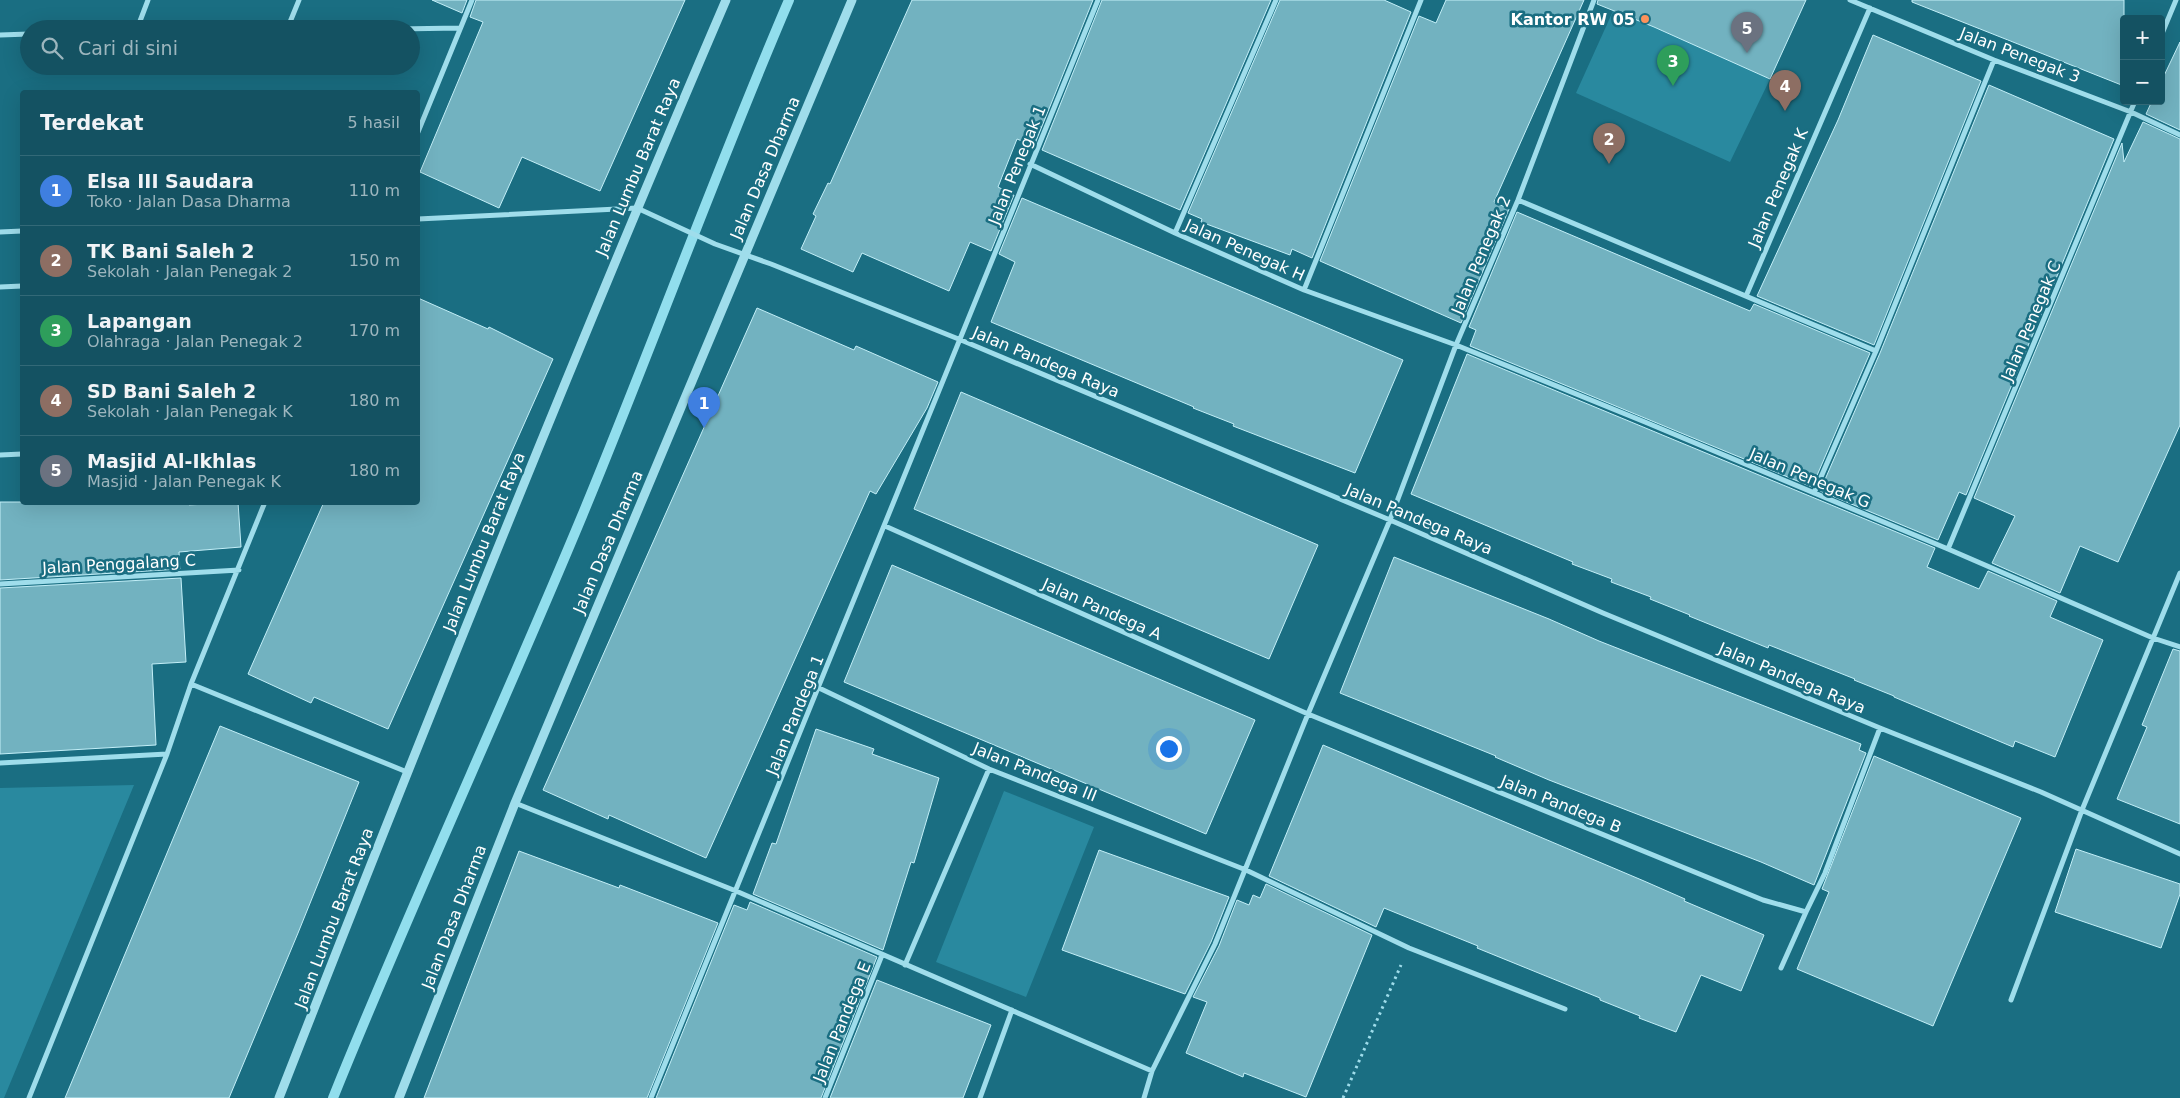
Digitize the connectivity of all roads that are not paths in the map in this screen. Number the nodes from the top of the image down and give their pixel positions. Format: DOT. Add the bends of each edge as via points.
graph roads {
  1 [pos="148,0"];
  2 [pos="299,0"];
  3 [pos="472,0"];
  4 [pos="726,0"];
  5 [pos="852,0"];
  6 [pos="1098,0"];
  7 [pos="1276,0"];
  8 [pos="1421,0"];
  9 [pos="1594,0"];
  10 [pos="1850,0"];
  11 [pos="2176,0"];
  12 [pos="1870,8"];
  13 [pos="140,20"];
  14 [pos="291,20"];
  15 [pos="2165,26"];
  16 [pos="459,28"];
  17 [pos="420,29"];
  18 [pos="20,34"];
  19 [pos="0,35"];
  20 [pos="1994,60"];
  21 [pos="2134,105"];
  22 [pos="2131,112"];
  23 [pos="420,127"];
  24 [pos="2180,135"];
  25 [pos="1030,164"];
  26 [pos="1518,200"];
  27 [pos="637,208"];
  28 [pos="420,219"];
  29 [pos="20,231"];
  30 [pos="0,232"];
  31 [pos="1175,232"];
  32 [pos="746,254"];
  33 [pos="0,286"];
  34 [pos="20,286"];
  35 [pos="1304,290"];
  36 [pos="1746,296"];
  37 [pos="961,340"];
  38 [pos="1456,345"];
  39 [pos="1876,351"];
  40 [pos="20,454"];
  41 [pos="0,455"];
  42 [pos="1814,493"];
  43 [pos="265,505"];
  44 [pos="1390,520"];
  45 [pos="885,526"];
  46 [pos="1948,549"];
  47 [pos="239,570"];
  48 [pos="2180,573"];
  49 [pos="0,584"];
  50 [pos="2153,638"];
  51 [pos="2180,647"];
  52 [pos="191,684"];
  53 [pos="819,688"];
  54 [pos="1308,714"];
  55 [pos="1880,728"];
  56 [pos="167,754"];
  57 [pos="0,762"];
  58 [pos="989,768"];
  59 [pos="407,772"];
  60 [pos="515,803"];
  61 [pos="2082,810"];
  62 [pos="2180,854"];
  63 [pos="1246,870"];
  64 [pos="736,891"];
  65 [pos="1806,912"];
  66 [pos="882,956"];
  67 [pos="905,965"];
  68 [pos="1781,968"];
  69 [pos="2011,1000"];
  70 [pos="1565,1009"];
  71 [pos="1012,1010"];
  72 [pos="1152,1070"];
  73 [pos="29,1098"];
  74 [pos="279,1098"];
  75 [pos="399,1098"];
  76 [pos="651,1098"];
  77 [pos="825,1098"];
  78 [pos="980,1098"];
  79 [pos="1144,1098"];
  1 -- 13 [label="street"];
  2 -- 14 [label="street"];
  3 -- 16 [label="street"];
  4 -- 27 [label="street, Jalan Lumbu Barat Raya"];
  5 -- 32 [label="street, Jalan Dasa Dharma"];
  6 -- 25 [label="street, Jalan Penegak 1"];
  7 -- 31 [label="street"];
  8 -- 35 [label="street"];
  9 -- 26 [label="street, Jalan Penegak 2"];
  10 -- 12 [label="street, Jalan Penegak 3"];
  11 -- 15 [label="street"];
  12 -- 20 [label="street, Jalan Penegak 3"];
  12 -- 36 [label="street, Jalan Penegak K"];
  16 -- 17 [label="street"];
  16 -- 23 [label="street"];
  18 -- 19 [label="street"];
  20 -- 22 [label="street, Jalan Penegak 3"];
  20 -- 39 [label="street"];
  21 -- 22 [label="street, Jalan Penegak C"];
  22 -- 24 [label="street, Jalan Penegak 3"];
  22 -- 46 [label="street, Jalan Penegak C"];
  25 -- 31 [label="street, Jalan Penegak H"];
  25 -- 37 [label="street, Jalan Penegak 1"];
  26 -- 36 [label="street"];
  26 -- 38 [label="street, Jalan Penegak 2"];
  27 -- 28 [label="street"];
  27 -- 32 [label="street, Jalan Pandega Raya" via="715,244"];
  27 -- 59 [label="street, Jalan Lumbu Barat Raya"];
  29 -- 30 [label="street"];
  31 -- 35 [label="street, Jalan Penegak H"];
  32 -- 37 [label="street, Jalan Pandega Raya"];
  32 -- 60 [label="street, Jalan Dasa Dharma"];
  33 -- 34 [label="street"];
  35 -- 38 [label="street, Jalan Penegak H"];
  36 -- 39 [label="street"];
  37 -- 44 [label="street, Jalan Pandega Raya"];
  37 -- 45 [label="street, Jalan Pandega 1"];
  38 -- 42 [label="street, Jalan Penegak G"];
  38 -- 44 [label="street, Jalan Penegak 2"];
  39 -- 42 [label="street"];
  40 -- 41 [label="street"];
  42 -- 46 [label="street, Jalan Penegak G"];
  43 -- 47 [label="street"];
  44 -- 54 [label="street, Jalan Penegak 2"];
  44 -- 55 [label="street, Jalan Pandega Raya"];
  45 -- 53 [label="street, Jalan Pandega 1"];
  45 -- 54 [label="street, Jalan Pandega A"];
  46 -- 50 [label="street, Jalan Penegak G"];
  47 -- 49 [label="street, Jalan Penggalang C"];
  47 -- 52 [label="street"];
  48 -- 50 [label="street"];
  50 -- 51 [label="street, Jalan Penegak G"];
  50 -- 61 [label="street"];
  52 -- 56 [label="street"];
  52 -- 59 [label="street"];
  53 -- 58 [label="street, Jalan Pandega III"];
  53 -- 64 [label="street, Jalan Pandega 1"];
  54 -- 63 [label="street, Jalan Penegak 2"];
  54 -- 65 [label="street, Jalan Pandega B" via="1764,900"];
  55 -- 61 [label="street, Jalan Pandega Raya"];
  55 -- 65 [label="street" via="1826,873"];
  56 -- 57 [label="street"];
  56 -- 73 [label="street"];
  58 -- 63 [label="street, Jalan Pandega III"];
  58 -- 67 [label="street"];
  59 -- 74 [label="street, Jalan Lumbu Barat Raya"];
  60 -- 64 [label="street"];
  60 -- 75 [label="street, Jalan Dasa Dharma"];
  61 -- 62 [label="street, Jalan Pandega Raya"];
  61 -- 69 [label="street"];
  63 -- 70 [label="street, Jalan Pandega III" via="1409,948"];
  63 -- 72 [label="street, Jalan Penegak 2" via="1215,944"];
  64 -- 66 [label="street"];
  64 -- 76 [label="street, Jalan Pandega 1"];
  65 -- 68 [label="street"];
  66 -- 67 [label="street"];
  66 -- 77 [label="street, Jalan Pandega E"];
  67 -- 71 [label="street"];
  71 -- 72 [label="street"];
  71 -- 78 [label="street"];
  72 -- 79 [label="street, Jalan Penegak 2"];
}
